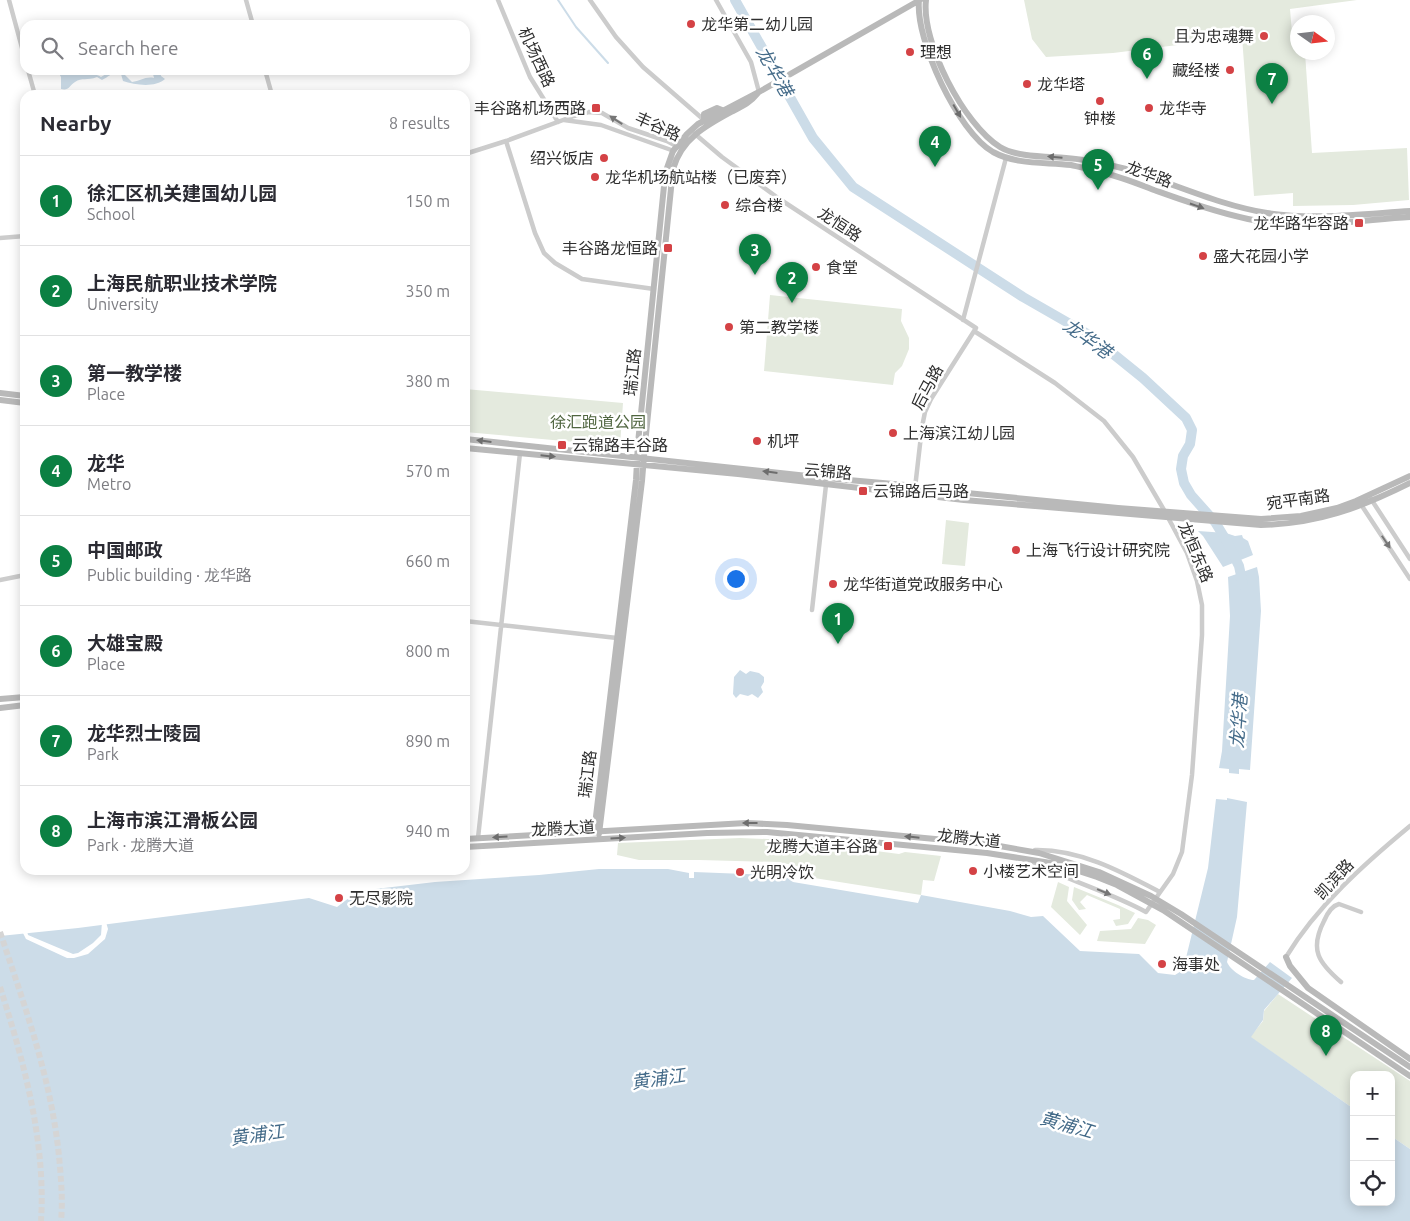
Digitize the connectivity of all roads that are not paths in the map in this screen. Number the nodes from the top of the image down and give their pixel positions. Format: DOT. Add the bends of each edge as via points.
graph roads {
  1 [pos="9,0"];
  2 [pos="246,0"];
  3 [pos="498,0"];
  4 [pos="590,0"];
  5 [pos="716,0"];
  6 [pos="921,0"];
  7 [pos="252,20"];
  8 [pos="20,41"];
  9 [pos="29,75"];
  10 [pos="266,75"];
  11 [pos="34,90"];
  12 [pos="271,90"];
  13 [pos="759,92"];
  14 [pos="561,121"];
  15 [pos="706,122"];
  16 [pos="691,133"];
  17 [pos="506,142"];
  18 [pos="677,150"];
  19 [pos="470,153"];
  20 [pos="1006,158"];
  21 [pos="1410,210"];
  22 [pos="1410,217"];
  23 [pos="20,236"];
  24 [pos="0,238"];
  25 [pos="654,289"];
  26 [pos="963,320"];
  27 [pos="975,330"];
  28 [pos="0,394"];
  29 [pos="20,396"];
  30 [pos="0,400"];
  31 [pos="20,402"];
  32 [pos="470,440"];
  33 [pos="470,448"];
  34 [pos="520,453"];
  35 [pos="640,461"];
  36 [pos="1410,476"];
  37 [pos="1410,483"];
  38 [pos="826,485"];
  39 [pos="914,491"];
  40 [pos="1371,499"];
  41 [pos="1360,503"];
  42 [pos="1184,512"];
  43 [pos="1166,514"];
  44 [pos="1188,519"];
  45 [pos="1410,559"];
  46 [pos="20,576"];
  47 [pos="1410,579"];
  48 [pos="0,580"];
  49 [pos="812,610"];
  50 [pos="470,622"];
  51 [pos="500,626"];
  52 [pos="617,638"];
  53 [pos="20,697"];
  54 [pos="0,699"];
  55 [pos="20,706"];
  56 [pos="0,708"];
  57 [pos="1410,826"];
  58 [pos="597,831"];
  59 [pos="478,838"];
  60 [pos="470,839"];
  61 [pos="597,839"];
  62 [pos="470,847"];
  63 [pos="1029,850"];
  64 [pos="1027,859"];
  65 [pos="1079,868"];
  66 [pos="1160,892"];
  67 [pos="1361,912"];
  68 [pos="1286,958"];
  69 [pos="1341,982"];
  70 [pos="1388,1056"];
  71 [pos="1410,1058"];
  72 [pos="1410,1068"];
  73 [pos="1410,1076"];
  1 -- 8 [label="street"];
  2 -- 7 [label="street"];
  3 -- 14 [label="street, 机场西路" via="530,77"];
  4 -- 15 [label="street" via="616,37 643,67"];
  5 -- 13 [label="street" via="751,62"];
  6 -- 13 [label="main road"];
  6 -- 20 [label="main road, 龙华路, one-way" via="919,12 926,48 958,114 984,146"];
  21 -- 6 [label="main road, 龙华路, one-way" via="1313,217 1266,213 1212,199 1117,167 1002,149 987,138 967,114 938,63"];
  9 -- 11 [label="street"];
  10 -- 12 [label="street"];
  13 -- 15 [label="main road" via="722,110"];
  13 -- 15 [label="main road" via="753,100"];
  14 -- 17 [label="street, 丰谷路"];
  14 -- 18 [label="street, 丰谷路" via="601,125"];
  18 -- 14 [label="street, 丰谷路, one-way" via="602,113 589,112"];
  15 -- 16 [label="main road"];
  16 -- 18 [label="main road"];
  16 -- 26 [label="street, 龙恒路" via="778,198"];
  17 -- 19 [label="street, 丰谷路"];
  17 -- 25 [label="street" via="544,253 582,278"];
  18 -- 25 [label="main road, 瑞江路" via="665,177"];
  18 -- 35 [label="main road, 瑞江路" via="670,187"];
  20 -- 22 [label="main road, 龙华路, one-way" via="1072,165 1110,174 1206,209 1267,222 1302,224"];
  20 -- 26 [label="street"];
  23 -- 24 [label="street"];
  25 -- 35 [label="main road, 瑞江路"];
  26 -- 27 [label="street, 龙恒路"];
  27 -- 39 [label="street, 后马路" via="925,412"];
  27 -- 43 [label="street, 龙恒东路" via="1055,383 1104,421 1133,457"];
  28 -- 29 [label="main road"];
  30 -- 31 [label="main road"];
  35 -- 32 [label="main road, 云锦路, one-way"];
  33 -- 34 [label="main road, 云锦路"];
  34 -- 35 [label="main road, 云锦路, one-way"];
  34 -- 51 [label="street"];
  35 -- 38 [label="main road, 云锦路"];
  39 -- 35 [label="main road, 云锦路, one-way"];
  35 -- 52 [label="main road, 瑞江路"];
  35 -- 58 [label="main road, 瑞江路"];
  36 -- 40 [label="main road, 宛平南路"];
  37 -- 40 [label="main road, 宛平南路"];
  38 -- 39 [label="main road, 云锦路"];
  38 -- 49 [label="street"];
  39 -- 43 [label="main road, 云锦路"];
  40 -- 41 [label="main road, 宛平南路"];
  40 -- 45 [label="street"];
  41 -- 42 [label="main road, 宛平南路" via="1301,516 1262,519"];
  41 -- 44 [label="main road, 宛平南路" via="1338,514 1281,525"];
  41 -- 47 [label="street, one-way"];
  42 -- 43 [label="main road, 云锦路"];
  43 -- 44 [label="main road, 云锦路"];
  43 -- 66 [label="street, 龙恒东路" via="1192,567 1200,593 1202,619 1194,756 1182,852 1176,869"];
  46 -- 48 [label="street"];
  50 -- 51 [label="street"];
  51 -- 52 [label="street"];
  51 -- 59 [label="street"];
  52 -- 58 [label="main road, 瑞江路"];
  53 -- 54 [label="main road"];
  55 -- 56 [label="main road"];
  57 -- 68 [label="street, 凯滨路" via="1352,876 1319,913"];
  58 -- 59 [label="main road, 龙腾大道, one-way"];
  58 -- 61 [label="main road, 瑞江路"];
  63 -- 58 [label="main road, 龙腾大道, one-way" via="767,823"];
  59 -- 60 [label="main road, 龙腾大道"];
  61 -- 62 [label="main road, 龙腾大道"];
  61 -- 64 [label="main road, 龙腾大道, one-way" via="767,832"];
  63 -- 65 [label="main road, 龙腾大道"];
  63 -- 66 [label="street" via="1073,854"];
  64 -- 65 [label="main road, 龙腾大道"];
  64 -- 66 [label="street, 龙恒东路, one-way" via="1146,912"];
  65 -- 70 [label="main road, 龙腾大道" via="1163,910"];
  67 -- 69 [label="street" via="1336,904 1319,932 1316,943 1319,957 1325,968"];
  68 -- 71 [label="main road" via="1308,988"];
  70 -- 72 [label="main road, 龙腾大道"];
  70 -- 73 [label="main road, 龙腾大道"];
}
